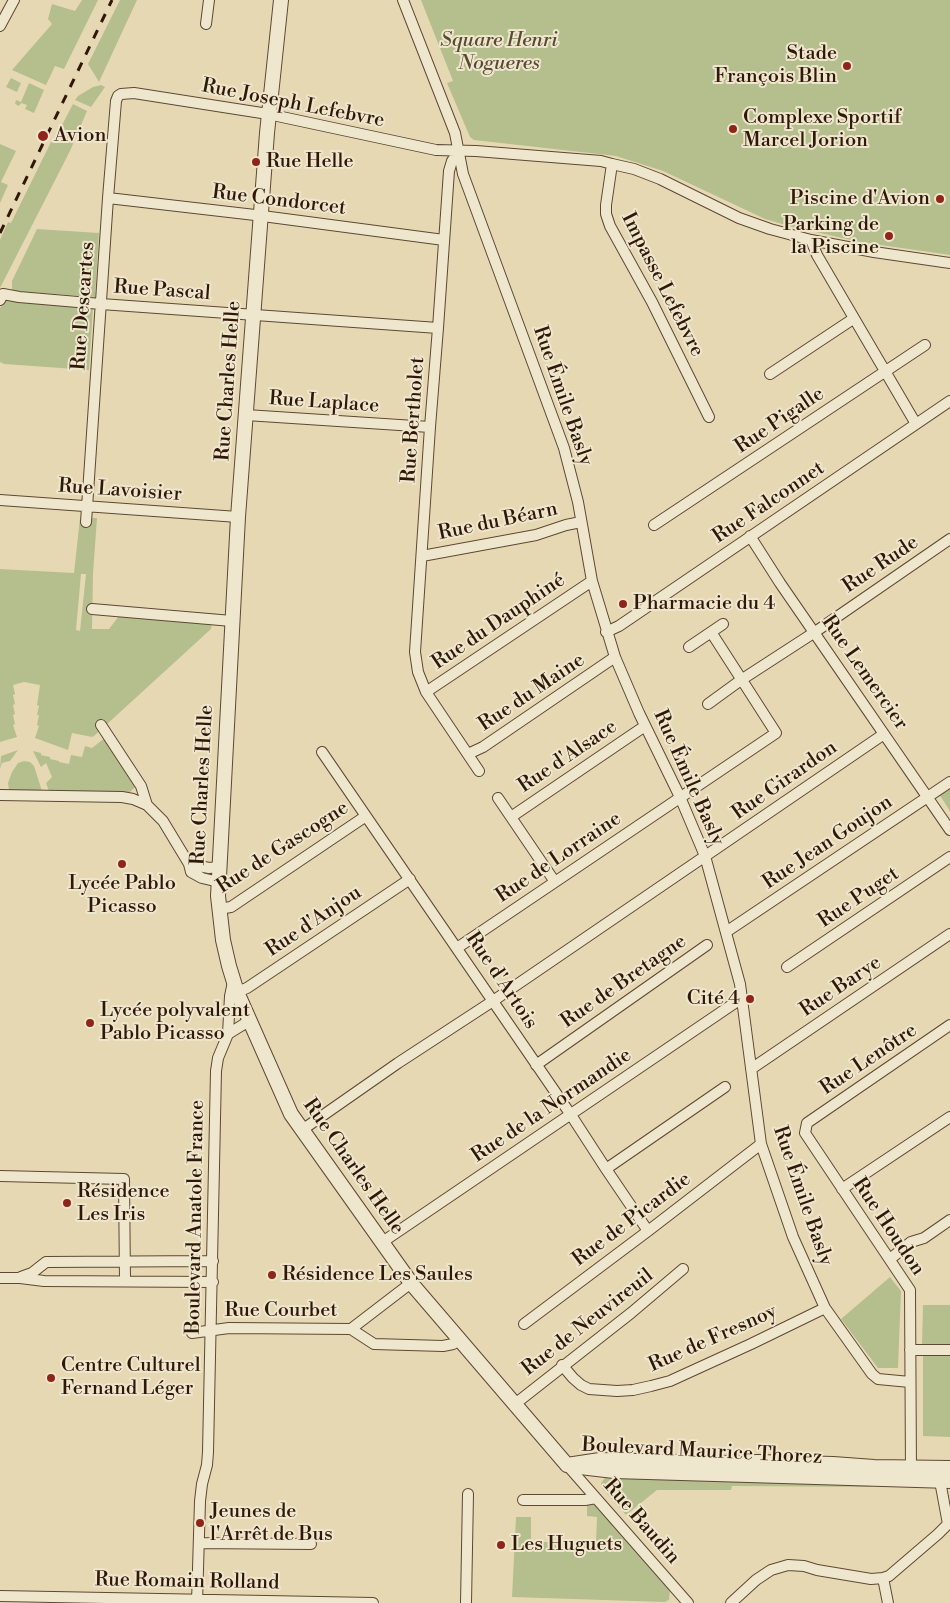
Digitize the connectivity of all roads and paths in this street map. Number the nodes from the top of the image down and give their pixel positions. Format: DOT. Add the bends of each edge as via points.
graph roads {
  1 [pos="14,0"];
  2 [pos="209,0"];
  3 [pos="281,0"];
  4 [pos="403,0"];
  5 [pos="206,24"];
  6 [pos="0,26"];
  7 [pos="121,94"];
  8 [pos="268,114"];
  9 [pos="459,151"];
  10 [pos="612,164"];
  11 [pos="108,198"];
  12 [pos="260,216"];
  13 [pos="444,240"];
  14 [pos="811,240"];
  15 [pos="950,263"];
  16 [pos="2,297"];
  17 [pos="101,304"];
  18 [pos="254,315"];
  19 [pos="854,319"];
  20 [pos="438,328"];
  21 [pos="926,345"];
  22 [pos="885,373"];
  23 [pos="770,374"];
  24 [pos="950,401"];
  25 [pos="246,415"];
  26 [pos="709,417"];
  27 [pos="916,424"];
  28 [pos="430,427"];
  29 [pos="0,500"];
  30 [pos="88,506"];
  31 [pos="238,517"];
  32 [pos="86,522"];
  33 [pos="581,522"];
  34 [pos="654,525"];
  35 [pos="750,536"];
  36 [pos="950,539"];
  37 [pos="422,556"];
  38 [pos="592,581"];
  39 [pos="92,610"];
  40 [pos="232,621"];
  41 [pos="723,624"];
  42 [pos="606,632"];
  43 [pos="711,632"];
  44 [pos="815,632"];
  45 [pos="689,647"];
  46 [pos="615,657"];
  47 [pos="741,680"];
  48 [pos="426,692"];
  49 [pos="708,704"];
  50 [pos="101,725"];
  51 [pos="646,726"];
  52 [pos="884,734"];
  53 [pos="322,752"];
  54 [pos="468,754"];
  55 [pos="479,771"];
  56 [pos="950,782"];
  57 [pos="0,795"];
  58 [pos="680,797"];
  59 [pos="498,798"];
  60 [pos="927,798"];
  61 [pos="147,805"];
  62 [pos="366,816"];
  63 [pos="510,817"];
  64 [pos="950,830"];
  65 [pos="705,856"];
  66 [pos="950,857"];
  67 [pos="189,864"];
  68 [pos="219,867"];
  69 [pos="410,879"];
  70 [pos="219,882"];
  71 [pos="555,882"];
  72 [pos="218,909"];
  73 [pos="726,932"];
  74 [pos="950,934"];
  75 [pos="707,945"];
  76 [pos="457,948"];
  77 [pos="788,967"];
  78 [pos="236,987"];
  79 [pos="742,998"];
  80 [pos="493,1001"];
  81 [pos="250,1021"];
  82 [pos="950,1026"];
  83 [pos="228,1034"];
  84 [pos="536,1064"];
  85 [pos="751,1069"];
  86 [pos="725,1087"];
  87 [pos="571,1115"];
  88 [pos="950,1117"];
  89 [pos="807,1123"];
  90 [pos="302,1130"];
  91 [pos="761,1144"];
  92 [pos="606,1169"];
  93 [pos="0,1176"];
  94 [pos="842,1189"];
  95 [pos="950,1220"];
  96 [pos="648,1231"];
  97 [pos="381,1243"];
  98 [pos="890,1259"];
  99 [pos="212,1261"];
  100 [pos="124,1262"];
  101 [pos="683,1269"];
  102 [pos="0,1278"];
  103 [pos="20,1278"];
  104 [pos="124,1282"];
  105 [pos="213,1282"];
  106 [pos="411,1283"];
  107 [pos="825,1308"];
  108 [pos="524,1324"];
  109 [pos="351,1329"];
  110 [pos="212,1330"];
  111 [pos="192,1334"];
  112 [pos="459,1340"];
  113 [pos="910,1350"];
  114 [pos="950,1350"];
  115 [pos="562,1365"];
  116 [pos="910,1382"];
  117 [pos="515,1404"];
  118 [pos="567,1465"];
  119 [pos="950,1468"];
  120 [pos="911,1474"];
  121 [pos="945,1481"];
  122 [pos="468,1494"];
  123 [pos="596,1498"];
  124 [pos="523,1500"];
  125 [pos="199,1543"];
  126 [pos="311,1544"];
  127 [pos="883,1578"];
  128 [pos="0,1596"];
  129 [pos="97,1600"];
  130 [pos="197,1601"];
  131 [pos="321,1602"];
  132 [pos="373,1603"];
  133 [pos="466,1603"];
  134 [pos="688,1603"];
  135 [pos="731,1603"];
  136 [pos="888,1603"];
  1 -- 6 [label="street"];
  2 -- 5 [label="street"];
  3 -- 8 [label="street, Rue Charles Helle"];
  4 -- 9 [label="street, Rue Émile Basly" via="455,133"];
  7 -- 8 [label="street, Rue Joseph Lefebvre" via="134,93"];
  7 -- 11 [label="street, Rue Descartes" via="116,101"];
  8 -- 9 [label="street, Rue Joseph Lefebvre" via="436,150"];
  8 -- 12 [label="street, Rue Charles Helle"];
  9 -- 10 [label="street, Rue Joseph Lefebvre"];
  9 -- 13 [label="street, Rue Bertholet" via="449,171"];
  9 -- 33 [label="street, Rue Émile Basly" via="463,174 564,448"];
  10 -- 14 [label="street, Rue Joseph Lefebvre" via="660,179 739,218"];
  10 -- 26 [label="street, Impasse Lefebvre" via="606,205 610,226"];
  11 -- 12 [label="street, Rue Condorcet"];
  11 -- 17 [label="street, Rue Descartes"];
  12 -- 13 [label="street, Rue Condorcet"];
  12 -- 18 [label="street, Rue Charles Helle"];
  13 -- 20 [label="street, Rue Bertholet"];
  14 -- 15 [label="street, Rue Joseph Lefebvre"];
  14 -- 19 [label="street"];
  16 -- 17 [label="street, Rue Pascal"];
  17 -- 18 [label="street, Rue Pascal"];
  17 -- 30 [label="street, Rue Descartes"];
  18 -- 20 [label="street, Rue Pascal"];
  18 -- 25 [label="street, Rue Charles Helle"];
  19 -- 22 [label="street"];
  19 -- 23 [label="street"];
  20 -- 28 [label="street, Rue Bertholet"];
  21 -- 22 [label="street, Rue Pigalle"];
  22 -- 27 [label="street"];
  22 -- 34 [label="street, Rue Pigalle"];
  24 -- 27 [label="street, Rue Falconnet"];
  25 -- 28 [label="street, Rue Laplace"];
  25 -- 31 [label="street, Rue Charles Helle"];
  27 -- 35 [label="street, Rue Falconnet"];
  28 -- 37 [label="street, Rue Bertholet"];
  29 -- 30 [label="street, Rue Lavoisier"];
  30 -- 31 [label="street, Rue Lavoisier"];
  30 -- 32 [label="street, Rue Descartes"];
  31 -- 40 [label="street, Rue Charles Helle"];
  33 -- 37 [label="street, Rue du Béarn"];
  33 -- 38 [label="street, Rue Émile Basly"];
  35 -- 42 [label="street, Rue Falconnet"];
  35 -- 44 [label="street, Rue Lemercier"];
  36 -- 44 [label="street, Rue Rude"];
  37 -- 48 [label="street, Rue Bertholet" via="415,652"];
  38 -- 42 [label="street, Rue Émile Basly"];
  38 -- 48 [label="street, Rue du Dauphiné"];
  39 -- 40 [label="street"];
  40 -- 68 [label="street, Rue Charles Helle"];
  41 -- 43 [label="street"];
  42 -- 46 [label="street, Rue Émile Basly"];
  43 -- 45 [label="street"];
  43 -- 47 [label="street"];
  44 -- 47 [label="street, Rue Rude"];
  44 -- 52 [label="street, Rue Lemercier"];
  46 -- 51 [label="street, Rue Émile Basly"];
  46 -- 54 [label="street, Rue du Maine"];
  47 -- 49 [label="street, Rue Rude"];
  47 -- 58 [label="street, Rue de Lorraine" via="776,733"];
  48 -- 54 [label="street, Rue Bertholet"];
  50 -- 61 [label="street" via="141,786"];
  51 -- 58 [label="street, Rue Émile Basly"];
  51 -- 63 [label="street, Rue d'Alsace"];
  52 -- 60 [label="street, Rue Lemercier"];
  52 -- 65 [label="street, Rue Girardon"];
  53 -- 62 [label="street, Rue d'Artois"];
  54 -- 55 [label="street, Rue Bertholet"];
  56 -- 60 [label="street, Rue Jean Goujon"];
  57 -- 61 [label="street" via="122,797"];
  58 -- 65 [label="street, Rue Émile Basly"];
  58 -- 71 [label="street, Rue de Lorraine"];
  59 -- 63 [label="street"];
  60 -- 64 [label="street, Rue Lemercier"];
  60 -- 73 [label="street, Rue Jean Goujon"];
  61 -- 67 [label="street" via="163,821"];
  62 -- 69 [label="street, Rue d'Artois"];
  62 -- 72 [label="street, Rue de Gascogne" via="231,907"];
  63 -- 71 [label="street"];
  65 -- 73 [label="street, Rue Émile Basly"];
  65 -- 80 [label="street, Rue Girardon"];
  66 -- 77 [label="street, Rue Puget"];
  67 -- 68 [label="street"];
  67 -- 70 [label="street" via="195,875"];
  68 -- 70 [label="street, Rue Charles Helle"];
  69 -- 76 [label="street, Rue d'Artois"];
  69 -- 78 [label="street, Rue d'Anjou" via="248,988"];
  70 -- 72 [label="street, Rue Charles Helle"];
  71 -- 76 [label="street, Rue de Lorraine"];
  72 -- 78 [label="street, Rue Charles Helle"];
  73 -- 79 [label="street, Rue Émile Basly"];
  74 -- 85 [label="street, Rue Barye"];
  75 -- 84 [label="street, Rue de Bretagne"];
  76 -- 80 [label="street, Rue d'Artois"];
  78 -- 81 [label="street, Rue Charles Helle"];
  78 -- 83 [label="street, Boulevard Anatole France" via="230,996"];
  79 -- 85 [label="street, Rue Émile Basly"];
  79 -- 87 [label="street, Rue de la Normandie"];
  80 -- 84 [label="street, Rue d'Artois"];
  80 -- 90 [label="street, Rue Girardon"];
  81 -- 83 [label="street"];
  81 -- 90 [label="street, Rue Charles Helle" via="283,1099"];
  82 -- 89 [label="street, Rue Lenôtre"];
  83 -- 99 [label="street, Boulevard Anatole France" via="216,1071"];
  84 -- 87 [label="street, Rue d'Artois"];
  85 -- 91 [label="street, Rue Émile Basly"];
  86 -- 92 [label="street"];
  87 -- 92 [label="street, Rue d'Artois"];
  87 -- 97 [label="street, Rue de la Normandie"];
  88 -- 94 [label="street"];
  89 -- 94 [label="street, Rue Houdon" via="805,1133"];
  90 -- 97 [label="street, Rue Charles Helle"];
  91 -- 96 [label="street, Rue de Picardie"];
  91 -- 107 [label="street, Rue Émile Basly" via="793,1237"];
  92 -- 96 [label="street, Rue d'Artois"];
  93 -- 100 [label="street" via="124,1179"];
  94 -- 98 [label="street, Rue Houdon"];
  95 -- 98 [label="street" via="924,1238 911,1242"];
  96 -- 108 [label="street, Rue de Picardie"];
  97 -- 106 [label="street, Rue Charles Helle"];
  98 -- 113 [label="street, Rue Houdon" via="910,1290"];
  99 -- 100 [label="street"];
  99 -- 105 [label="street, Boulevard Anatole France"];
  100 -- 103 [label="street" via="46,1262"];
  100 -- 104 [label="street"];
  101 -- 115 [label="street, Rue de Neuvireuil"];
  102 -- 103 [label="street"];
  103 -- 104 [label="street"];
  104 -- 105 [label="street"];
  105 -- 110 [label="street, Boulevard Anatole France"];
  106 -- 109 [label="street, Rue Courbet"];
  106 -- 112 [label="street, Rue Charles Helle"];
  107 -- 115 [label="street, Rue de Fresnoy" via="670,1381 651,1386 616,1391 589,1389"];
  107 -- 116 [label="street, Rue Émile Basly" via="872,1374 878,1379"];
  109 -- 110 [label="street, Rue Courbet"];
  109 -- 112 [label="street, Rue Courbet" via="374,1344 443,1346"];
  110 -- 111 [label="street, Rue Courbet"];
  110 -- 125 [label="street, Boulevard Anatole France" via="208,1452 202,1484"];
  112 -- 117 [label="street, Rue Charles Helle"];
  113 -- 114 [label="street"];
  113 -- 116 [label="street, Rue Houdon"];
  115 -- 117 [label="street, Rue de Neuvireuil"];
  116 -- 120 [label="street, Rue Houdon"];
  117 -- 118 [label="street, Rue Charles Helle"];
  118 -- 120 [label="street, Boulevard Maurice Thorez" via="600,1460 814,1463 874,1467"];
  118 -- 123 [label="street, Rue Baudin"];
  119 -- 120 [label="street, Boulevard Maurice Thorez"];
  120 -- 121 [label="street, Boulevard Maurice Thorez"];
  121 -- 127 [label="street" via="948,1524 898,1569"];
  122 -- 133 [label="street"];
  123 -- 124 [label="street"];
  123 -- 134 [label="street, Rue Baudin"];
  125 -- 126 [label="street"];
  125 -- 130 [label="street, Boulevard Anatole France"];
  127 -- 135 [label="street" via="870,1579 788,1565 771,1570"];
  127 -- 136 [label="street"];
  128 -- 129 [label="street, Rue Romain Rolland"];
  129 -- 130 [label="street, Rue Romain Rolland"];
  130 -- 131 [label="street, Rue Romain Rolland"];
  131 -- 132 [label="street, Rue Romain Rolland"];
}
